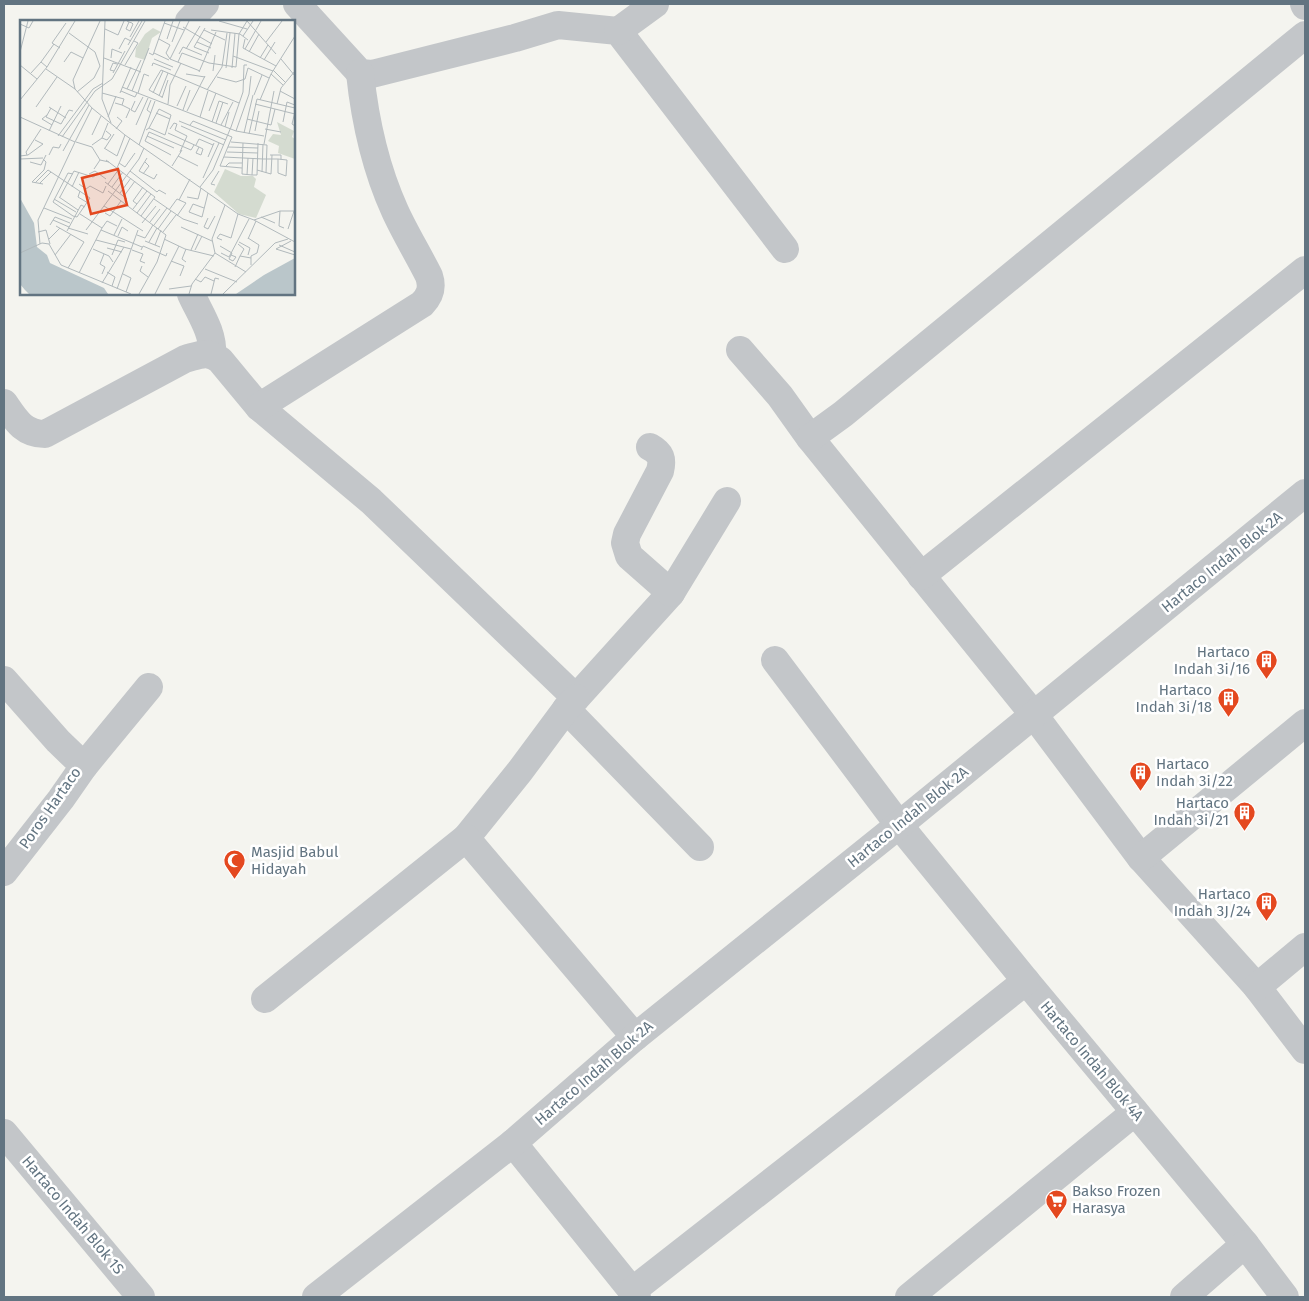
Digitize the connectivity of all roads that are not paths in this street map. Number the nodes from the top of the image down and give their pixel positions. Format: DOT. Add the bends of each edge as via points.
graph roads {
  1 [pos="205,4"];
  2 [pos="297,4"];
  3 [pos="655,4"];
  4 [pos="553,14"];
  5 [pos="190,20"];
  6 [pos="618,31"];
  7 [pos="1305,35"];
  8 [pos="360,73"];
  9 [pos="785,249"];
  10 [pos="1305,270"];
  11 [pos="191,295"];
  12 [pos="740,350"];
  13 [pos="212,354"];
  14 [pos="4,403"];
  15 [pos="259,407"];
  16 [pos="810,438"];
  17 [pos="650,447"];
  18 [pos="1305,494"];
  19 [pos="727,501"];
  20 [pos="921,576"];
  21 [pos="671,593"];
  22 [pos="775,660"];
  23 [pos="4,680"];
  24 [pos="149,687"];
  25 [pos="571,704"];
  26 [pos="1034,715"];
  27 [pos="1305,723"];
  28 [pos="84,766"];
  29 [pos="899,825"];
  30 [pos="466,838"];
  31 [pos="700,847"];
  32 [pos="1141,858"];
  33 [pos="4,872"];
  34 [pos="1305,948"];
  35 [pos="1026,981"];
  36 [pos="1257,987"];
  37 [pos="265,999"];
  38 [pos="635,1037"];
  39 [pos="1305,1050"];
  40 [pos="1135,1112"];
  41 [pos="4,1133"];
  42 [pos="512,1143"];
  43 [pos="1245,1244"];
  44 [pos="635,1294"];
  45 [pos="142,1297"];
  46 [pos="316,1297"];
  47 [pos="909,1297"];
  48 [pos="1184,1297"];
  49 [pos="1286,1297"];
  1 -- 5 [label="street"];
  2 -- 8 [label="street"];
  3 -- 6 [label="street"];
  4 -- 6 [label="street"];
  4 -- 8 [label="street" via="520,36 372,74"];
  6 -- 9 [label="street"];
  7 -- 16 [label="street"];
  8 -- 15 [label="street" via="370,141 378,169 396,213 429,276 431,292 422,304"];
  10 -- 20 [label="street"];
  11 -- 13 [label="street" via="210,334"];
  12 -- 16 [label="street" via="780,396"];
  13 -- 14 [label="street" via="185,359 45,434 34,434 24,429"];
  13 -- 15 [label="street"];
  15 -- 25 [label="street" via="370,502"];
  16 -- 20 [label="street"];
  17 -- 21 [label="street" via="660,455 660,471 625,543 629,556"];
  18 -- 26 [label="street, Hartaco Indah Blok 2A"];
  19 -- 21 [label="street"];
  20 -- 26 [label="street"];
  21 -- 25 [label="street"];
  22 -- 29 [label="street, Hartaco Indah Blok 4A"];
  23 -- 28 [label="street, Poros Hartaco"];
  24 -- 28 [label="street"];
  25 -- 30 [label="street"];
  25 -- 31 [label="street"];
  26 -- 29 [label="street, Hartaco Indah Blok 2A"];
  26 -- 32 [label="street"];
  27 -- 32 [label="street"];
  28 -- 33 [label="street, Poros Hartaco"];
  29 -- 35 [label="street, Hartaco Indah Blok 4A"];
  29 -- 38 [label="street, Hartaco Indah Blok 2A"];
  30 -- 37 [label="street"];
  30 -- 38 [label="street"];
  32 -- 36 [label="street"];
  34 -- 36 [label="street"];
  35 -- 40 [label="street, Hartaco Indah Blok 4A"];
  35 -- 44 [label="street"];
  36 -- 39 [label="street"];
  38 -- 42 [label="street, Hartaco Indah Blok 2A"];
  40 -- 43 [label="street, Hartaco Indah Blok 4A"];
  40 -- 47 [label="street"];
  41 -- 45 [label="street, Hartaco Indah Blok 1S"];
  42 -- 44 [label="street"];
  42 -- 46 [label="street, Hartaco Indah Blok 2A"];
  43 -- 48 [label="street"];
  43 -- 49 [label="street, Hartaco Indah Blok 4A"];
}
